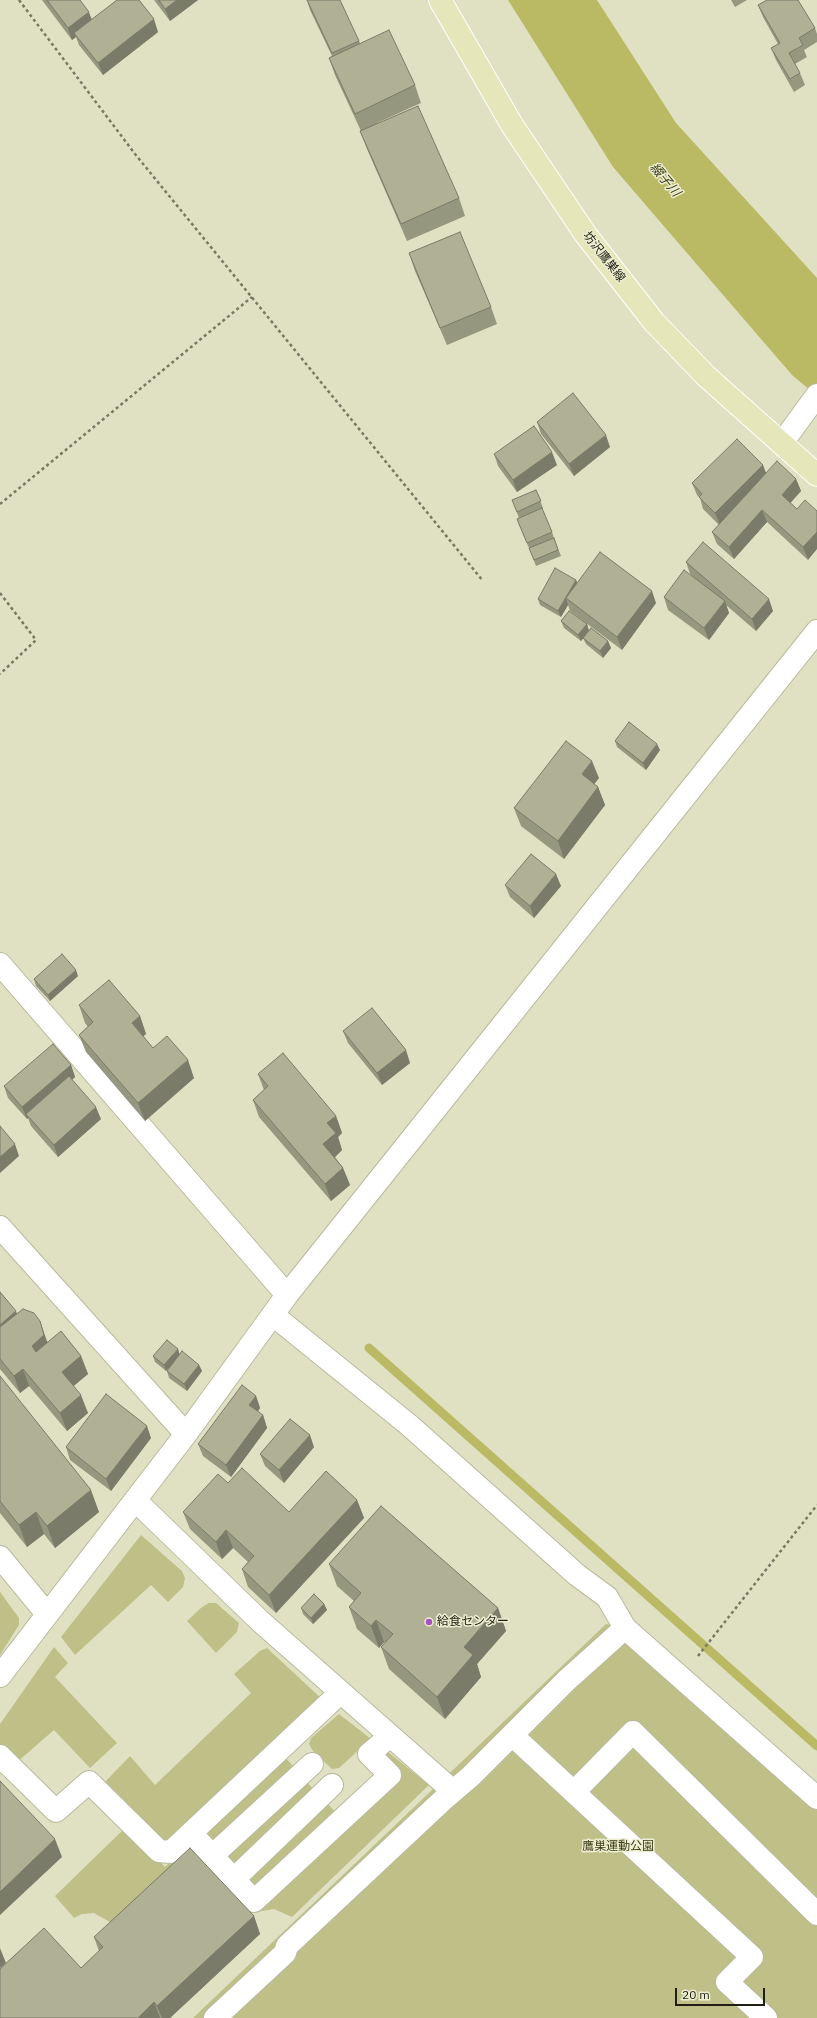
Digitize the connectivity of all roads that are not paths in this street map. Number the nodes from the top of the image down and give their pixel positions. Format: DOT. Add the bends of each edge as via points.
graph roads {
  1 [pos="440,0"];
  2 [pos="817,395"];
  3 [pos="782,443"];
  4 [pos="817,475"];
  5 [pos="817,631"];
  6 [pos="0,964"];
  7 [pos="0,1227"];
  8 [pos="287,1295"];
  9 [pos="272,1316"];
  10 [pos="186,1434"];
  11 [pos="135,1500"];
  12 [pos="0,1557"];
  13 [pos="47,1614"];
  14 [pos="625,1628"];
  15 [pos="0,1676"];
  16 [pos="341,1692"];
  17 [pos="512,1735"];
  18 [pos="390,1736"];
  19 [pos="290,1740"];
  20 [pos="0,1756"];
  21 [pos="312,1764"];
  22 [pos="332,1785"];
  23 [pos="454,1791"];
  24 [pos="574,1792"];
  25 [pos="817,1798"];
  26 [pos="354,1808"];
  27 [pos="191,1833"];
  28 [pos="212,1856"];
  29 [pos="234,1879"];
  30 [pos="817,1914"];
  31 [pos="215,2018"];
  32 [pos="766,2018"];
  1 -- 3 [label="main road, 坊沢鷹巣線" via="512,125 586,235 665,333 706,376"];
  2 -- 3 [label="street"];
  3 -- 4 [label="main road, 坊沢鷹巣線"];
  5 -- 8 [label="street"];
  6 -- 8 [label="street"];
  7 -- 10 [label="street"];
  8 -- 9 [label="street"];
  9 -- 10 [label="street"];
  9 -- 14 [label="street" via="409,1424 577,1575 607,1597"];
  10 -- 11 [label="street"];
  11 -- 13 [label="street"];
  11 -- 16 [label="street" via="260,1621"];
  12 -- 13 [label="street"];
  13 -- 15 [label="street"];
  14 -- 17 [label="street" via="567,1680"];
  14 -- 25 [label="street"];
  16 -- 18 [label="street"];
  16 -- 19 [label="street"];
  17 -- 23 [label="street"];
  17 -- 24 [label="street"];
  18 -- 23 [label="street"];
  18 -- 26 [label="street" via="369,1754 390,1775"];
  19 -- 21 [label="street"];
  19 -- 27 [label="street"];
  20 -- 27 [label="street" via="56,1811 89,1782 159,1851 171,1852"];
  21 -- 22 [label="street"];
  21 -- 28 [label="street"];
  22 -- 26 [label="street"];
  22 -- 29 [label="street"];
  23 -- 31 [label="street" via="287,1946 285,1953"];
  24 -- 30 [label="street" via="633,1732"];
  24 -- 32 [label="street" via="752,1957 727,1982"];
  26 -- 29 [label="street" via="254,1901"];
  27 -- 28 [label="street"];
  28 -- 29 [label="street"];
}
